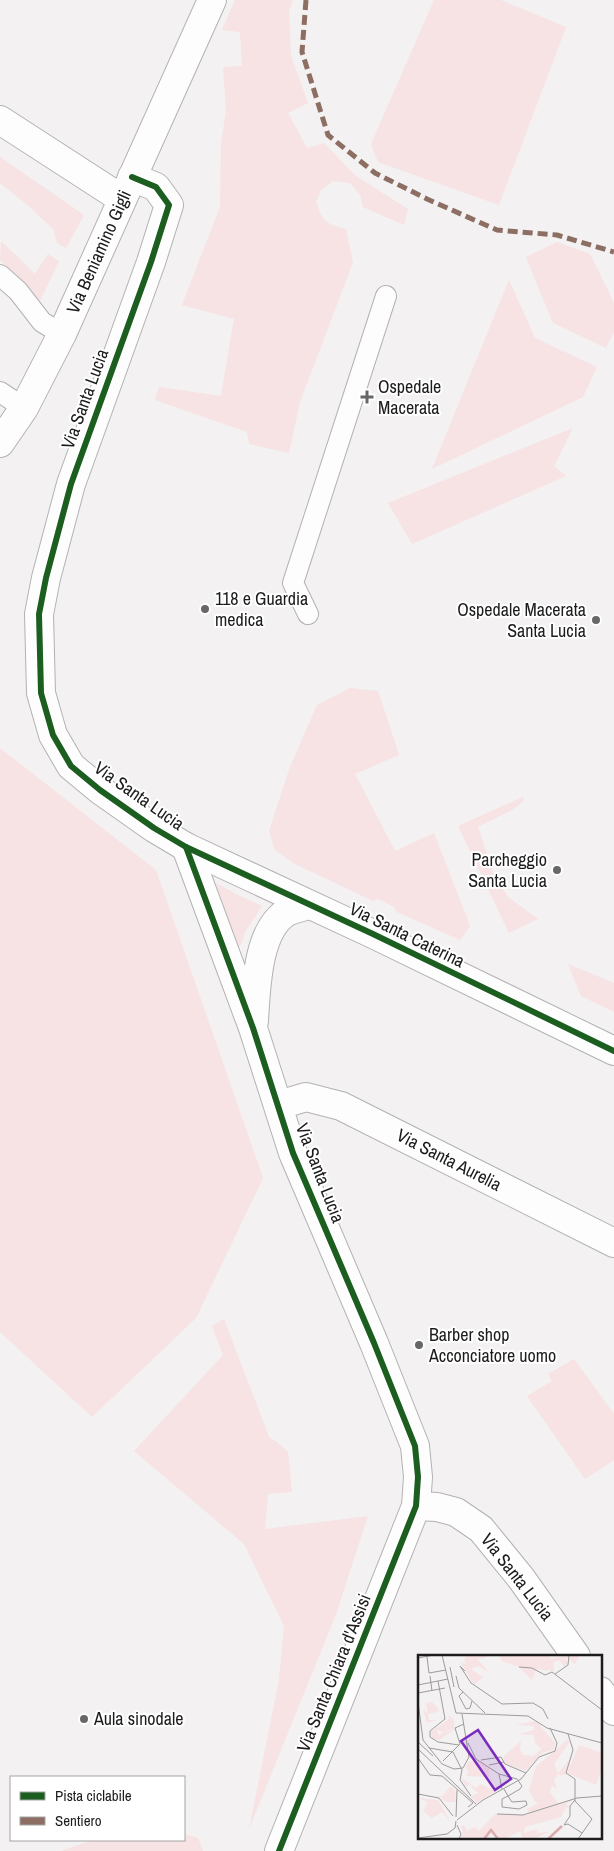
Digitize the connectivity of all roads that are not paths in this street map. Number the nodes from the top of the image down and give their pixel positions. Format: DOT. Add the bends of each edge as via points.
graph roads {
  1 [pos="212,0"];
  2 [pos="0,120"];
  3 [pos="127,188"];
  4 [pos="0,275"];
  5 [pos="386,296"];
  6 [pos="62,334"];
  7 [pos="0,392"];
  8 [pos="24,408"];
  9 [pos="0,443"];
  10 [pos="308,614"];
  11 [pos="186,847"];
  12 [pos="309,905"];
  13 [pos="253,1028"];
  14 [pos="614,1051"];
  15 [pos="279,1104"];
  16 [pos="614,1243"];
  17 [pos="416,1506"];
  18 [pos="575,1655"];
  19 [pos="602,1694"];
  20 [pos="614,1710"];
  21 [pos="280,1851"];
  1 -- 3 [label="street, Via Beniamino Gigli"];
  2 -- 3 [label="street"];
  3 -- 6 [label="street, Via Beniamino Gigli"];
  3 -- 11 [label="street, Via Santa Lucia" via="156,187 169,205 74,476 46,578 39,614 41,693 53,734 71,766 100,790"];
  4 -- 6 [label="lane" via="18,291 42,322"];
  5 -- 10 [label="lane" via="293,583"];
  6 -- 8 [label="street, Via Beniamino Gigli"];
  7 -- 8 [label="lane"];
  8 -- 9 [label="street, Via Beniamino Gigli"];
  11 -- 12 [label="street, Via Santa Caterina"];
  11 -- 13 [label="street, Via Santa Lucia"];
  12 -- 13 [label="street, Via Santa Lucia" via="288,912 273,924 263,947"];
  12 -- 14 [label="street, Via Santa Caterina"];
  13 -- 15 [label="street, Via Santa Lucia"];
  15 -- 16 [label="street, Via Santa Aurelia" via="306,1097 341,1106"];
  15 -- 17 [label="street, Via Santa Lucia" via="293,1152 415,1446"];
  17 -- 18 [label="street, Via Santa Lucia" via="456,1512 481,1529 521,1578"];
  17 -- 21 [label="street, Via Santa Chiara d'Assisi"];
  19 -- 20 [label="street"];
}
